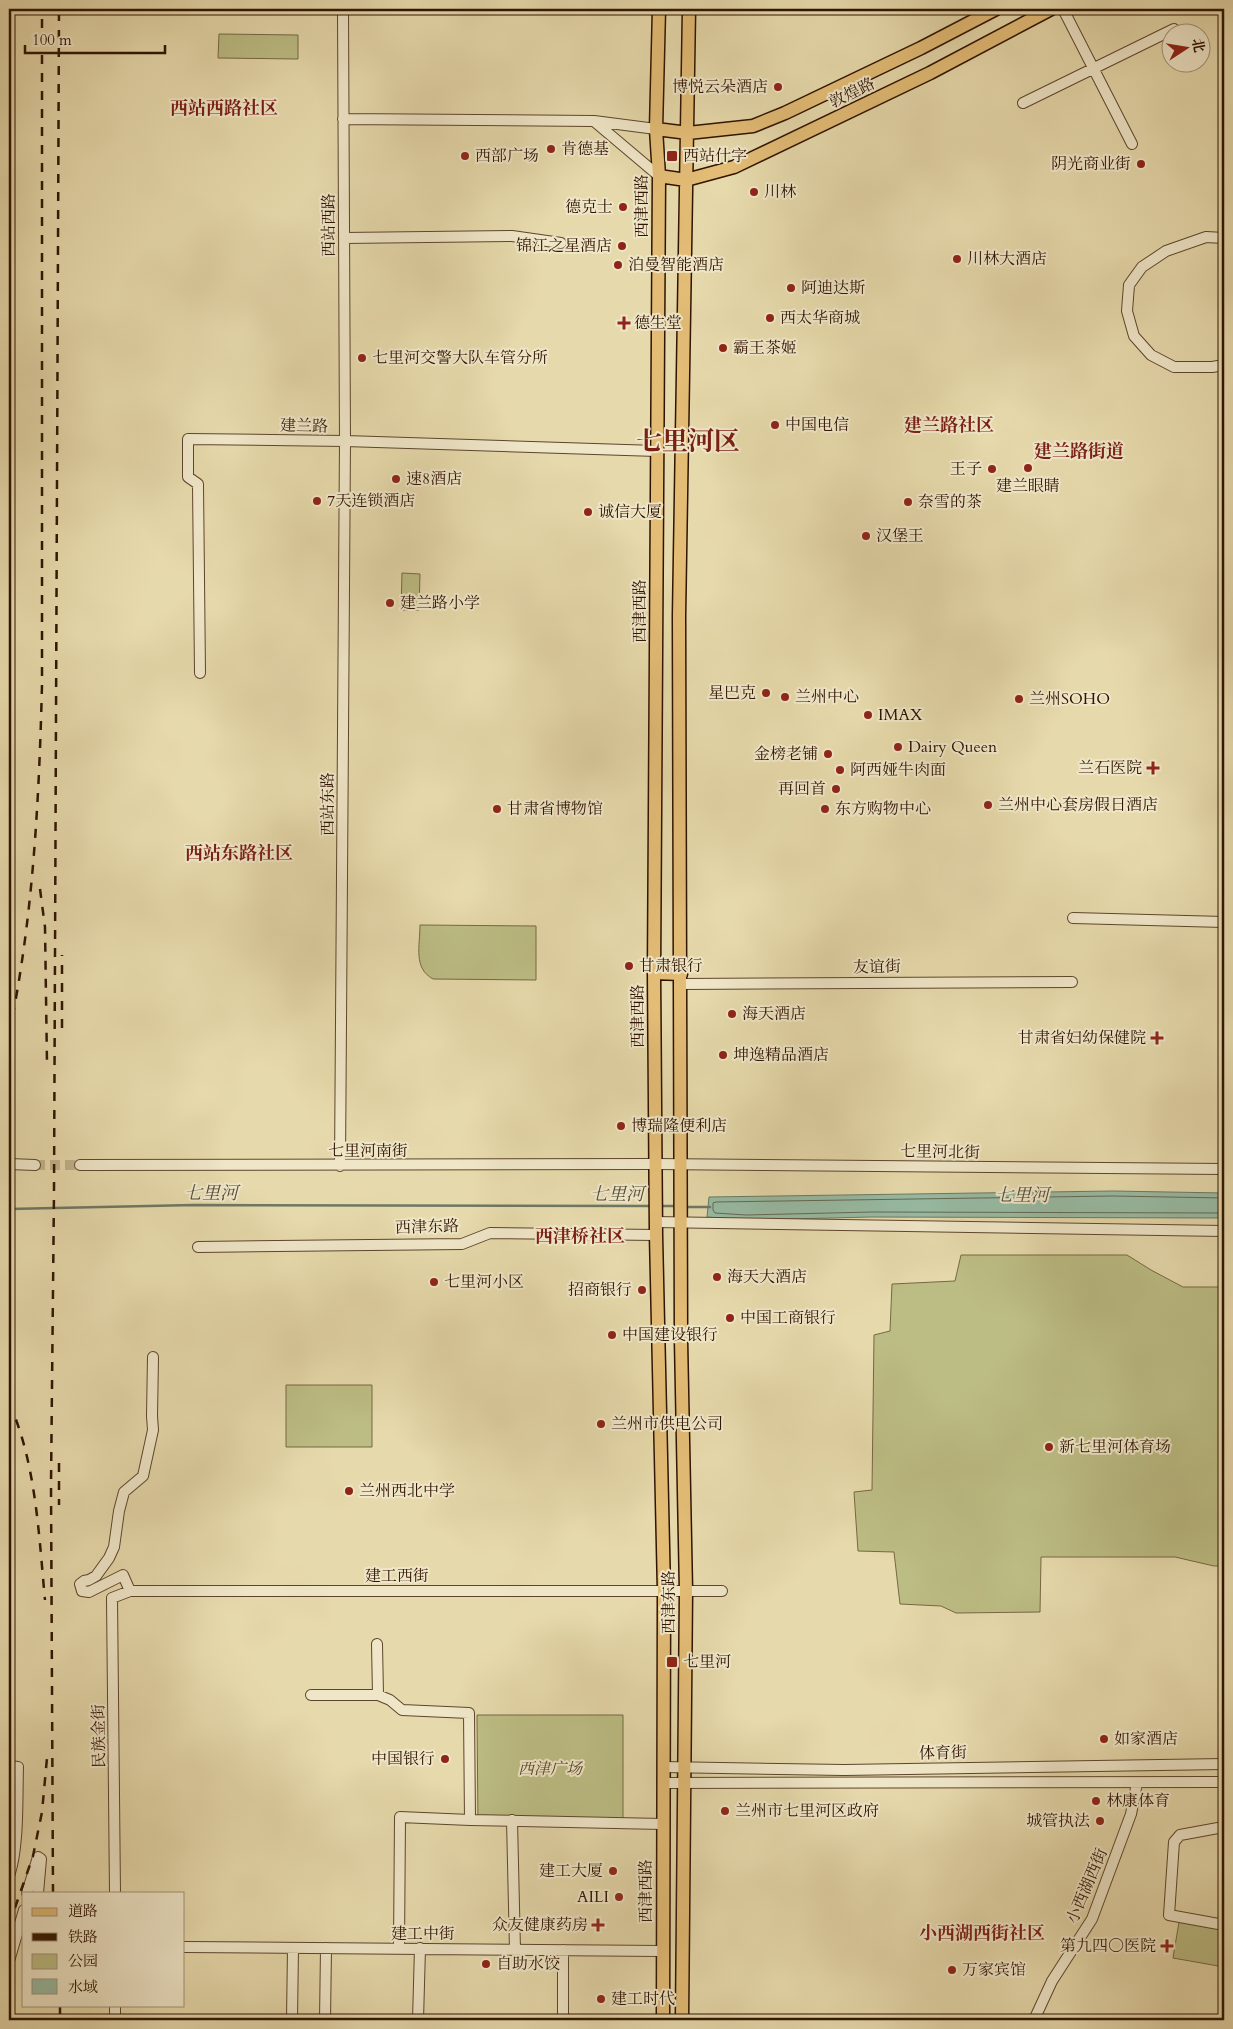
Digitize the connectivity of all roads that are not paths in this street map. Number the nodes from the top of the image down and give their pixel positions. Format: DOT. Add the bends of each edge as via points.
graph roads {
  1 [pos="343,9"];
  2 [pos="659,9"];
  3 [pos="689,9"];
  4 [pos="996,9"];
  5 [pos="1051,9"];
  6 [pos="1063,9"];
  7 [pos="1160,36"];
  8 [pos="1093,69"];
  9 [pos="1023,103"];
  10 [pos="343,119"];
  11 [pos="594,121"];
  12 [pos="656,130"];
  13 [pos="688,133"];
  14 [pos="1132,144"];
  15 [pos="659,176"];
  16 [pos="686,180"];
  17 [pos="344,238"];
  18 [pos="1224,238"];
  19 [pos="562,243"];
  20 [pos="1224,365"];
  21 [pos="345,441"];
  22 [pos="658,451"];
  23 [pos="200,673"];
  24 [pos="1073,918"];
  25 [pos="1224,922"];
  26 [pos="654,973"];
  27 [pos="681,979"];
  28 [pos="1072,982"];
  29 [pos="9,1164"];
  30 [pos="655,1164"];
  31 [pos="34,1165"];
  32 [pos="80,1165"];
  33 [pos="679,1165"];
  34 [pos="340,1166"];
  35 [pos="1224,1169"];
  36 [pos="680,1219"];
  37 [pos="655,1224"];
  38 [pos="1224,1231"];
  39 [pos="198,1247"];
  40 [pos="154,1357"];
  41 [pos="130,1590"];
  42 [pos="664,1591"];
  43 [pos="686,1591"];
  44 [pos="722,1591"];
  45 [pos="378,1644"];
  46 [pos="311,1695"];
  47 [pos="378,1695"];
  48 [pos="1224,1764"];
  49 [pos="663,1765"];
  50 [pos="9,1766"];
  51 [pos="685,1767"];
  52 [pos="1137,1782"];
  53 [pos="1224,1782"];
  54 [pos="663,1783"];
  55 [pos="685,1783"];
  56 [pos="470,1820"];
  57 [pos="512,1820"];
  58 [pos="663,1824"];
  59 [pos="1224,1829"];
  60 [pos="9,1876"];
  61 [pos="27,1892"];
  62 [pos="38,1892"];
  63 [pos="115,1892"];
  64 [pos="22,1917"];
  65 [pos="1224,1925"];
  66 [pos="185,1947"];
  67 [pos="293,1948"];
  68 [pos="326,1948"];
  69 [pos="399,1948"];
  70 [pos="420,1948"];
  71 [pos="515,1950"];
  72 [pos="563,1950"];
  73 [pos="662,1951"];
  74 [pos="9,1961"];
  75 [pos="115,2006"];
  76 [pos="115,2020"];
  77 [pos="292,2020"];
  78 [pos="325,2020"];
  79 [pos="418,2020"];
  80 [pos="563,2020"];
  81 [pos="663,2020"];
  82 [pos="682,2020"];
  83 [pos="1034,2020"];
  1 -- 10 [label="street, 西站西路"];
  2 -- 12 [label="main road, 西津西路"];
  3 -- 13 [label="main road"];
  4 -- 13 [label="main road, 敦煌路" via="753,126"];
  5 -- 16 [label="main road, 敦煌路" via="930,73 778,147 734,167"];
  6 -- 8 [label="street"];
  7 -- 8 [label="street"];
  8 -- 9 [label="street"];
  8 -- 14 [label="street"];
  10 -- 11 [label="street"];
  10 -- 17 [label="street, 西站西路"];
  11 -- 12 [label="street"];
  11 -- 15 [label="street"];
  12 -- 13 [label="main road, 敦煌路"];
  12 -- 15 [label="main road, 西津西路"];
  13 -- 16 [label="main road"];
  15 -- 16 [label="main road, 敦煌路"];
  15 -- 22 [label="main road, 西津西路"];
  16 -- 27 [label="main road" via="679,616"];
  17 -- 19 [label="street" via="512,236"];
  17 -- 21 [label="street, 西站西路"];
  18 -- 20 [label="street" via="1206,237 1166,251 1142,267 1128,285 1126,311 1134,336 1151,355 1174,367"];
  21 -- 22 [label="street, 建兰路"];
  21 -- 23 [label="street, 建兰路" via="188,439 188,476 198,484"];
  21 -- 34 [label="street, 西站东路"];
  22 -- 26 [label="main road, 西津西路"];
  24 -- 25 [label="street"];
  26 -- 27 [label="main road"];
  26 -- 30 [label="main road, 西津西路"];
  27 -- 28 [label="street, 友谊街"];
  27 -- 33 [label="main road"];
  29 -- 31 [label="street"];
  30 -- 33 [label="street, 七里河北街"];
  30 -- 34 [label="street, 七里河南街"];
  30 -- 37 [label="main road, 西津西路"];
  32 -- 34 [label="street, 七里河南街"];
  33 -- 35 [label="street, 七里河北街"];
  33 -- 36 [label="main road"];
  36 -- 37 [label="street"];
  36 -- 38 [label="street"];
  36 -- 43 [label="main road, 西津东路"];
  37 -- 39 [label="street, 西津东路" via="490,1233 462,1244"];
  37 -- 42 [label="main road, 西津东路"];
  40 -- 41 [label="street" via="153,1430 143,1476 124,1492 109,1558 96,1576 80,1584 82,1592 89,1592 123,1575"];
  41 -- 42 [label="street, 建工西街"];
  41 -- 63 [label="street, 民族金街" via="112,1598"];
  42 -- 43 [label="street, 建工西街"];
  42 -- 49 [label="main road, 西津东路"];
  43 -- 44 [label="street, 建工西街"];
  43 -- 51 [label="main road, 西津东路"];
  45 -- 47 [label="street"];
  46 -- 47 [label="street"];
  47 -- 56 [label="street" via="402,1710 469,1713"];
  48 -- 51 [label="street, 体育街" via="844,1770"];
  49 -- 51 [label="street, 体育街"];
  49 -- 54 [label="main road, 西津西路"];
  50 -- 60 [label="street" via="18,1767"];
  51 -- 55 [label="main road, 西津东路"];
  52 -- 53 [label="street, 体育街"];
  52 -- 55 [label="street, 体育街"];
  52 -- 83 [label="street, 小西湖西街" via="1132,1814 1092,1920 1052,1981"];
  54 -- 55 [label="street, 体育街"];
  54 -- 58 [label="main road, 西津西路"];
  55 -- 82 [label="main road, 西津东路"];
  56 -- 57 [label="street"];
  56 -- 69 [label="street" via="400,1817"];
  57 -- 58 [label="street"];
  57 -- 71 [label="street"];
  58 -- 73 [label="main road, 西津西路"];
  59 -- 65 [label="street" via="1180,1835 1174,1842 1169,1915"];
  61 -- 62 [label="street" via="38,1857 41,1859"];
  64 -- 74 [label="street"];
  66 -- 67 [label="street, 建工中街"];
  67 -- 68 [label="street, 建工中街"];
  67 -- 77 [label="street"];
  68 -- 69 [label="street, 建工中街"];
  68 -- 78 [label="street"];
  69 -- 70 [label="street, 建工中街"];
  70 -- 71 [label="street, 建工中街"];
  70 -- 79 [label="street"];
  71 -- 72 [label="street, 建工中街"];
  72 -- 73 [label="street, 建工中街"];
  72 -- 80 [label="street"];
  73 -- 81 [label="main road, 西津西路"];
  75 -- 76 [label="street"];
}
